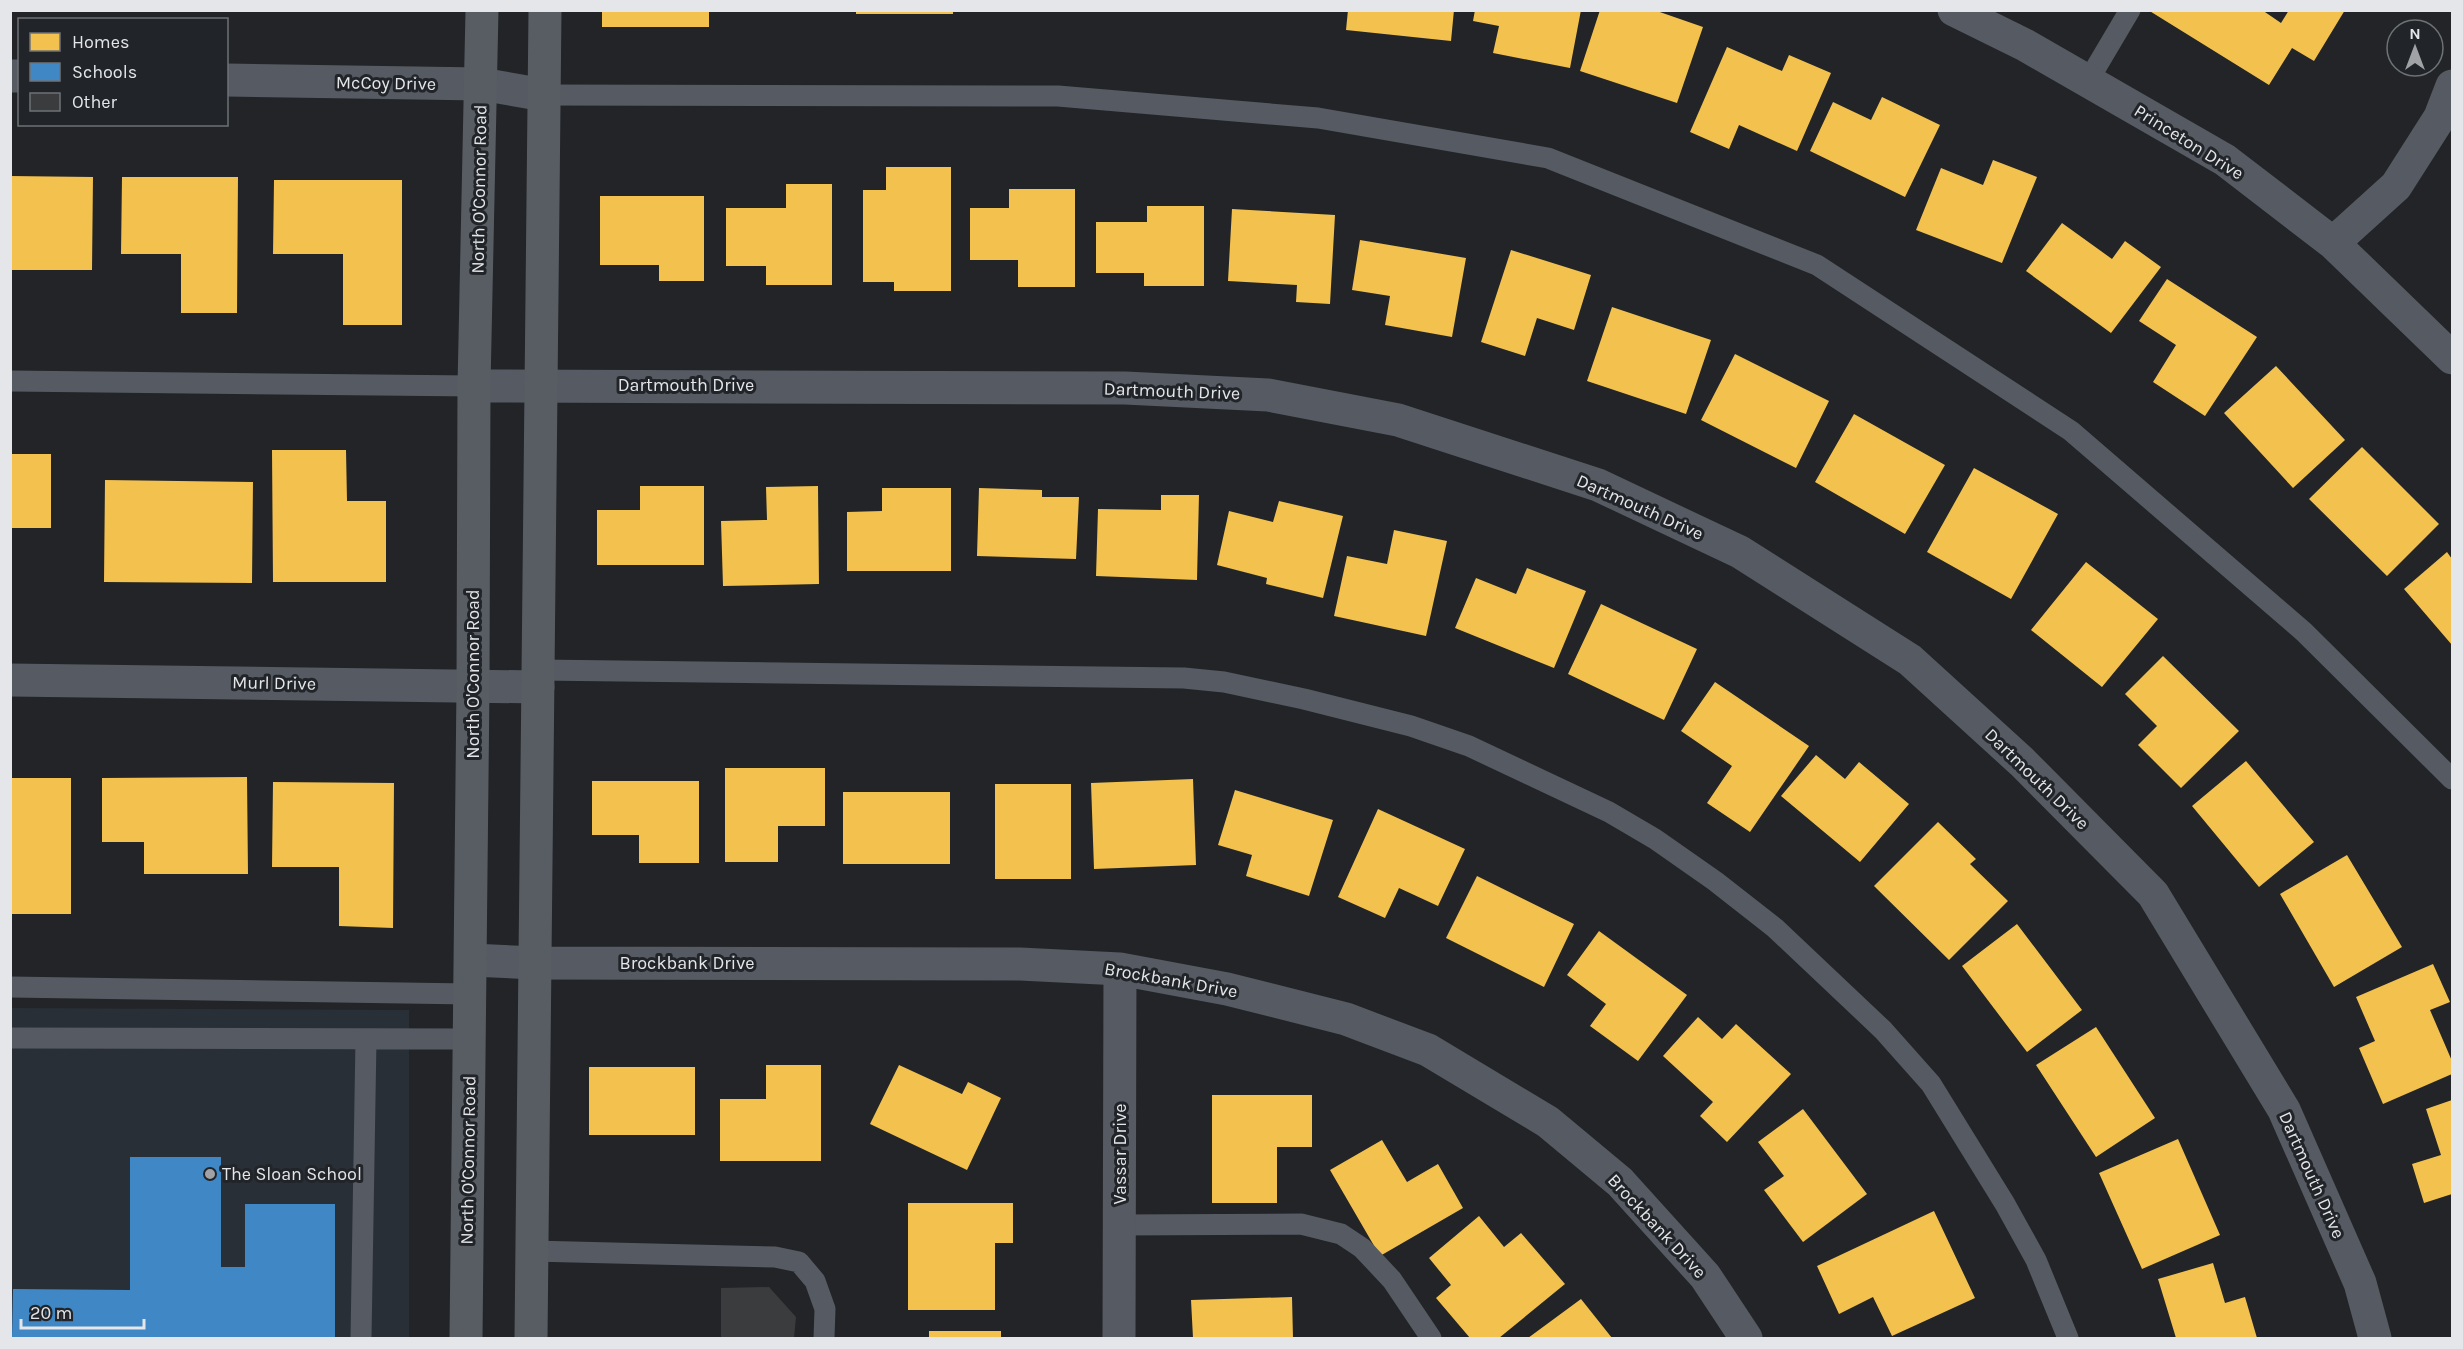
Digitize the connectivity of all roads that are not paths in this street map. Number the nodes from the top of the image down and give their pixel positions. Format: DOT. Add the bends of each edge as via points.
graph roads {
  1 [pos="482,10"];
  2 [pos="545,10"];
  3 [pos="1954,10"];
  4 [pos="2130,10"];
  5 [pos="228,80"];
  6 [pos="2088,81"];
  7 [pos="481,84"];
  8 [pos="2452,86"];
  9 [pos="544,95"];
  10 [pos="2333,243"];
  11 [pos="2452,358"];
  12 [pos="10,381"];
  13 [pos="474,386"];
  14 [pos="541,386"];
  15 [pos="538,678"];
  16 [pos="10,680"];
  17 [pos="473,686"];
  18 [pos="2452,779"];
  19 [pos="471,960"];
  20 [pos="536,963"];
  21 [pos="1120,969"];
  22 [pos="10,987"];
  23 [pos="470,994"];
  24 [pos="10,1038"];
  25 [pos="366,1039"];
  26 [pos="470,1039"];
  27 [pos="1119,1225"];
  28 [pos="532,1251"];
  29 [pos="361,1338"];
  30 [pos="466,1338"];
  31 [pos="531,1338"];
  32 [pos="824,1338"];
  33 [pos="1119,1338"];
  34 [pos="1431,1338"];
  35 [pos="1746,1338"];
  36 [pos="2068,1338"];
  37 [pos="2375,1338"];
  1 -- 7 [label="main road, North O'Connor Road"];
  2 -- 9 [label="main road"];
  3 -- 6 [label="street, Princeton Drive"];
  4 -- 6 [label="lane"];
  5 -- 7 [label="street, McCoy Drive"];
  6 -- 10 [label="street, Princeton Drive" via="2225,160"];
  7 -- 9 [label="street, McCoy Drive"];
  7 -- 13 [label="main road, North O'Connor Road"];
  8 -- 10 [label="street" via="2440,117 2396,186"];
  9 -- 14 [label="main road"];
  9 -- 18 [label="lane" via="1058,96 1318,118 1548,158 1817,265 2072,431 2304,632"];
  10 -- 11 [label="street, Princeton Drive"];
  12 -- 13 [label="lane"];
  13 -- 14 [label="street, Dartmouth Drive"];
  13 -- 17 [label="main road, North O'Connor Road"];
  14 -- 15 [label="main road"];
  14 -- 37 [label="street, Dartmouth Drive" via="1114,388 1268,395 1398,420 1598,485 1740,552 1910,660 2022,762 2152,894 2284,1110 2360,1283"];
  15 -- 17 [label="street, Murl Drive"];
  15 -- 20 [label="main road"];
  15 -- 36 [label="lane" via="1184,678 1304,699 1411,726 1469,746 1609,812 1655,839 1775,927 1883,1030 1931,1084 2005,1204 2036,1260"];
  16 -- 17 [label="street, Murl Drive"];
  17 -- 19 [label="main road, North O'Connor Road"];
  19 -- 20 [label="street, Brockbank Drive"];
  19 -- 23 [label="main road, North O'Connor Road"];
  20 -- 21 [label="street, Brockbank Drive" via="1020,964"];
  20 -- 28 [label="main road"];
  21 -- 27 [label="street, Vassar Drive"];
  21 -- 35 [label="street, Brockbank Drive" via="1227,988 1346,1019 1428,1050 1548,1122 1620,1182 1705,1276"];
  22 -- 23 [label="lane"];
  23 -- 26 [label="main road, North O'Connor Road"];
  24 -- 25 [label="lane"];
  25 -- 26 [label="lane"];
  25 -- 29 [label="lane"];
  26 -- 30 [label="main road, North O'Connor Road"];
  27 -- 33 [label="street, Vassar Drive"];
  27 -- 34 [label="lane" via="1301,1224 1341,1234 1362,1248 1392,1280"];
  28 -- 31 [label="main road"];
  28 -- 32 [label="lane" via="775,1257 799,1262 815,1281 825,1309"];
}
